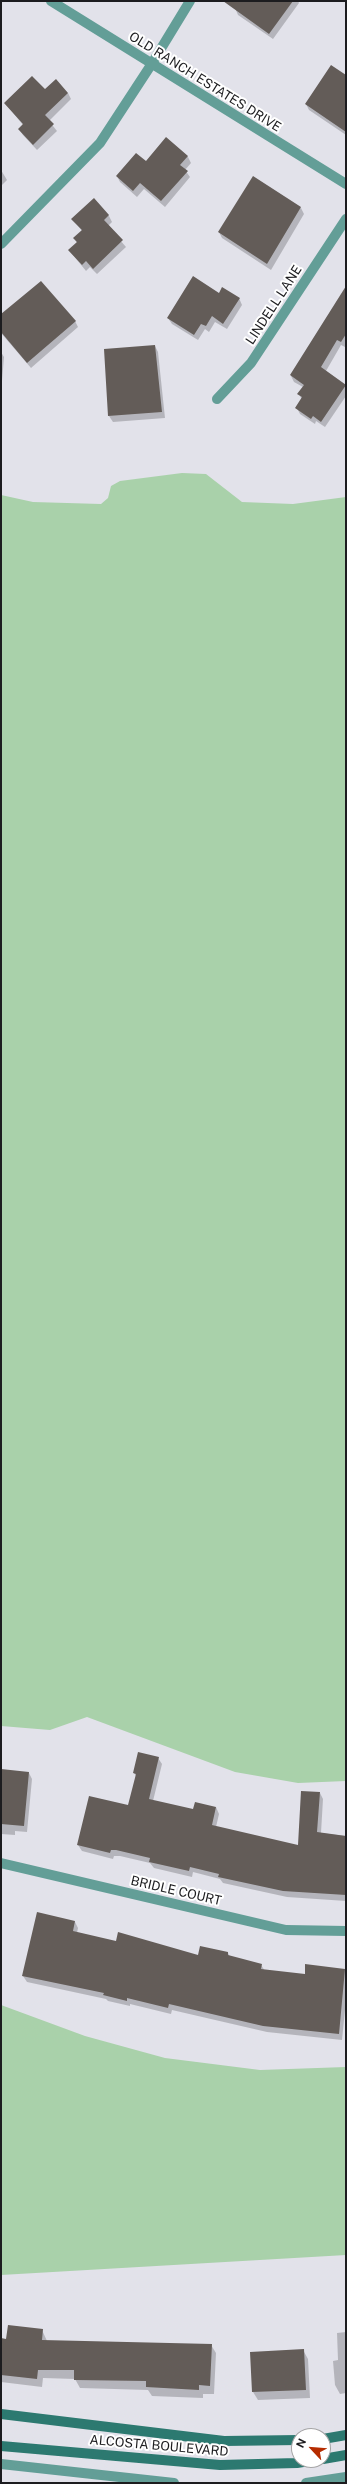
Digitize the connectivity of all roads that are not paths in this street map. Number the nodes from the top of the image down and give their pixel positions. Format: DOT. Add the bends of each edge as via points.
graph roads {
  1 [pos="51,1"];
  2 [pos="190,1"];
  3 [pos="151,65"];
  4 [pos="346,184"];
  5 [pos="346,219"];
  6 [pos="1,244"];
  7 [pos="217,399"];
  8 [pos="1,1863"];
  9 [pos="346,1931"];
  10 [pos="1,2414"];
  11 [pos="346,2435"];
  12 [pos="331,2437"];
  13 [pos="291,2440"];
  14 [pos="1,2446"];
  15 [pos="346,2455"];
  16 [pos="331,2458"];
  17 [pos="291,2463"];
  18 [pos="1,2464"];
  19 [pos="346,2477"];
  20 [pos="174,2483"];
  21 [pos="306,2483"];
  1 -- 3 [label="street, OLD RANCH ESTATES DRIVE"];
  2 -- 3 [label="street"];
  3 -- 4 [label="street, OLD RANCH ESTATES DRIVE"];
  3 -- 6 [label="street" via="100,144"];
  5 -- 7 [label="street, LINDELL LANE" via="251,363"];
  8 -- 9 [label="street, BRIDLE COURT" via="286,1930"];
  10 -- 13 [label="main road, ALCOSTA BOULEVARD" via="224,2441"];
  11 -- 12 [label="main road"];
  14 -- 17 [label="main road, ALCOSTA BOULEVARD" via="220,2465"];
  15 -- 16 [label="main road"];
  18 -- 20 [label="street"];
  19 -- 21 [label="street"];
}
